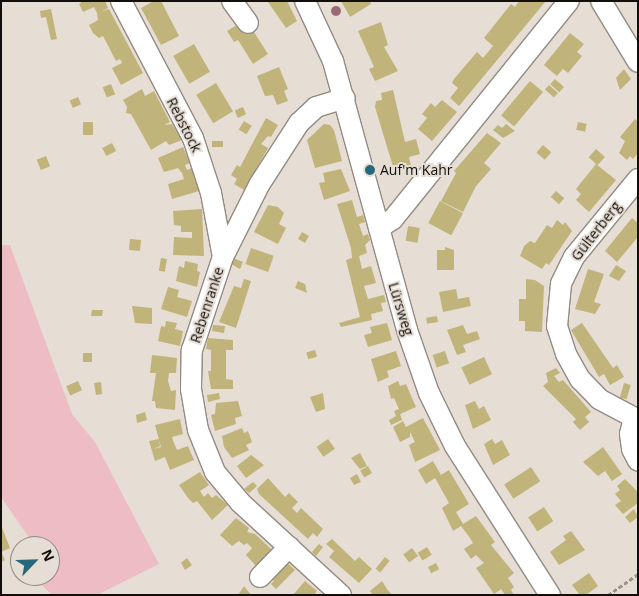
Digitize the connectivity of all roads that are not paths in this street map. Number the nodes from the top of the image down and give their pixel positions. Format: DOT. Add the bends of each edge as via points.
graph roads {
  1 [pos="121,1"];
  2 [pos="232,1"];
  3 [pos="305,1"];
  4 [pos="569,1"];
  5 [pos="601,1"];
  6 [pos="248,23"];
  7 [pos="638,62"];
  8 [pos="345,98"];
  9 [pos="638,179"];
  10 [pos="379,228"];
  11 [pos="223,257"];
  12 [pos="636,417"];
  13 [pos="638,461"];
  14 [pos="289,547"];
  15 [pos="260,578"];
  16 [pos="341,595"];
  17 [pos="550,595"];
  1 -- 11 [label="street, Rebstock" via="193,138 211,193"];
  2 -- 6 [label="street"];
  3 -- 8 [label="street, Lürsweg" via="333,61"];
  4 -- 10 [label="street" via="392,219"];
  5 -- 7 [label="street"];
  8 -- 10 [label="street, Lürsweg"];
  8 -- 11 [label="street, Rebenranke" via="316,108 299,123 259,185"];
  9 -- 12 [label="street, Gülterberg" via="574,257 561,284 557,326 566,354 580,379 599,399"];
  10 -- 17 [label="street, Lürsweg" via="407,330 434,402 455,446"];
  11 -- 14 [label="street, Rebenranke" via="192,350 191,389 198,430 215,472 240,502"];
  12 -- 13 [label="street, Gülterberg" via="630,434"];
  14 -- 15 [label="street"];
  14 -- 16 [label="street, Rebenranke"];
}
